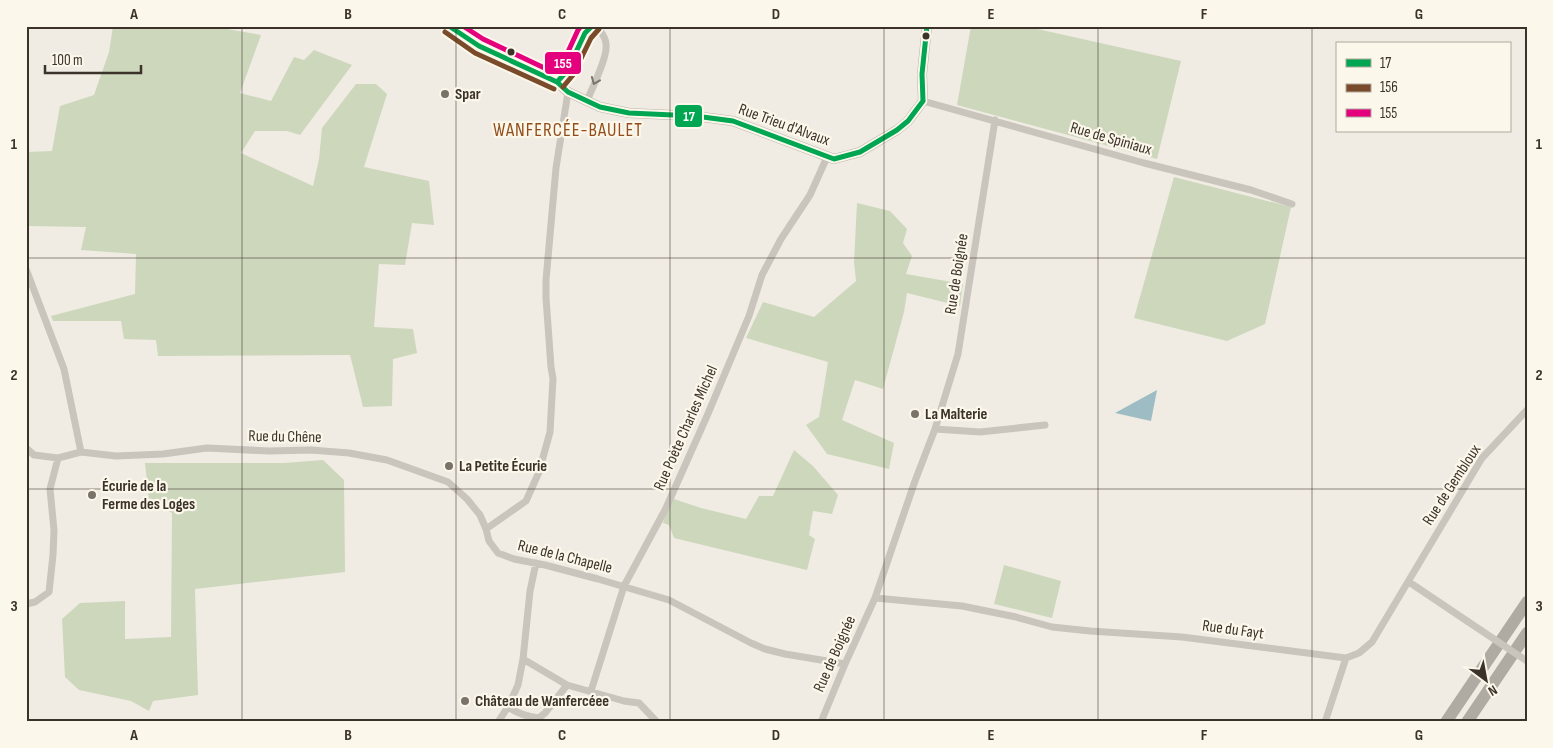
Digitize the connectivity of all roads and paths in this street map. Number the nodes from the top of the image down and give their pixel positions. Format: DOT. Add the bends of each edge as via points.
graph roads {
  1 [pos="448,26"];
  2 [pos="927,26"];
  3 [pos="592,27"];
  4 [pos="556,82"];
  5 [pos="568,92"];
  6 [pos="923,101"];
  7 [pos="587,102"];
  8 [pos="995,120"];
  9 [pos="827,157"];
  10 [pos="1292,204"];
  11 [pos="26,269"];
  12 [pos="1527,410"];
  13 [pos="1044,425"];
  14 [pos="935,429"];
  15 [pos="26,448"];
  16 [pos="82,452"];
  17 [pos="58,458"];
  18 [pos="486,529"];
  19 [pos="536,564"];
  20 [pos="1408,582"];
  21 [pos="624,586"];
  22 [pos="875,598"];
  23 [pos="1527,602"];
  24 [pos="26,604"];
  25 [pos="1527,633"];
  26 [pos="1346,658"];
  27 [pos="523,659"];
  28 [pos="1527,661"];
  29 [pos="844,664"];
  30 [pos="567,685"];
  31 [pos="591,691"];
  32 [pos="508,707"];
  33 [pos="498,722"];
  34 [pos="657,722"];
  35 [pos="822,722"];
  36 [pos="1325,722"];
  37 [pos="1446,722"];
  38 [pos="1467,722"];
  1 -- 4 [label="main road, Rue Trieu d'Alvaux" via="479,46"];
  2 -- 6 [label="main road"];
  3 -- 4 [label="main road" via="585,32 567,71"];
  3 -- 7 [label="street, one-way" via="599,29 606,48"];
  4 -- 5 [label="main road, Rue Trieu d'Alvaux"];
  5 -- 7 [label="main road, Rue Trieu d'Alvaux"];
  5 -- 18 [label="street" via="555,177 546,280 553,379 550,432 539,472 526,501"];
  6 -- 8 [label="street, Rue de Spiniaux"];
  6 -- 9 [label="main road, Rue Trieu d'Alvaux" via="908,121 883,139 860,152 834,159"];
  7 -- 9 [label="main road, Rue Trieu d'Alvaux" via="629,112 733,121"];
  8 -- 10 [label="street, Rue de Spiniaux"];
  8 -- 14 [label="street, Rue de Boignée" via="958,354"];
  9 -- 21 [label="street, Rue Poète Charles Michel" via="810,195 762,275 749,316 707,416 666,508"];
  11 -- 16 [label="street" via="64,370"];
  12 -- 20 [label="street, Rue de Gembloux" via="1482,458"];
  13 -- 14 [label="street" via="980,432"];
  14 -- 22 [label="street, Rue de Boignée"];
  15 -- 17 [label="street" via="34,455"];
  16 -- 17 [label="street, Rue du Chêne"];
  16 -- 18 [label="street, Rue du Chêne" via="116,456 207,448 311,450 387,460 448,482 467,498"];
  17 -- 24 [label="street" via="50,489 54,546 49,592"];
  18 -- 19 [label="street, Rue de la Chapelle" via="489,541 498,553"];
  19 -- 21 [label="street, Rue de la Chapelle"];
  19 -- 27 [label="street"];
  20 -- 26 [label="street" via="1372,642 1360,653"];
  20 -- 28 [label="street, bridge"];
  21 -- 29 [label="street, Rue de la Chapelle" via="669,600 765,649"];
  21 -- 31 [label="street, Rue Poète Charles Michel"];
  22 -- 26 [label="street, Rue du Fayt" via="962,606 1052,627 1182,637"];
  22 -- 29 [label="street, Rue de Boignée"];
  23 -- 37 [label="highway"];
  25 -- 38 [label="highway"];
  26 -- 36 [label="street"];
  27 -- 30 [label="street"];
  27 -- 32 [label="street" via="518,684"];
  29 -- 35 [label="street, Rue de Boignée"];
  30 -- 31 [label="street"];
  30 -- 32 [label="street" via="539,718"];
  31 -- 34 [label="street" via="639,703"];
  32 -- 33 [label="street"];
}
